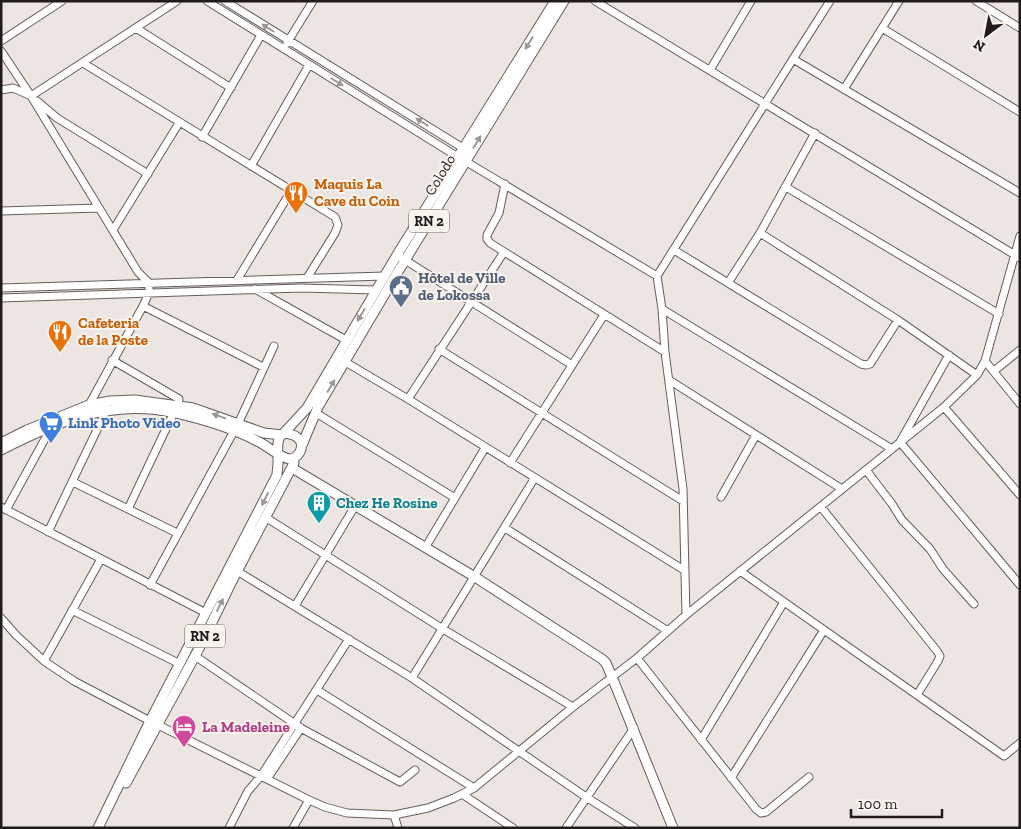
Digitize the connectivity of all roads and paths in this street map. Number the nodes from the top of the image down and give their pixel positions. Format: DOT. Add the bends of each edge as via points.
graph roads {
  1 [pos="62,1"];
  2 [pos="177,1"];
  3 [pos="207,1"];
  4 [pos="225,1"];
  5 [pos="313,1"];
  6 [pos="555,1"];
  7 [pos="564,1"];
  8 [pos="595,1"];
  9 [pos="751,1"];
  10 [pos="830,1"];
  11 [pos="899,1"];
  12 [pos="976,1"];
  13 [pos="136,28"];
  14 [pos="882,28"];
  15 [pos="1020,28"];
  16 [pos="261,35"];
  17 [pos="1,41"];
  18 [pos="288,41"];
  19 [pos="283,49"];
  20 [pos="1,51"];
  21 [pos="792,58"];
  22 [pos="83,63"];
  23 [pos="310,65"];
  24 [pos="710,70"];
  25 [pos="231,88"];
  26 [pos="844,89"];
  27 [pos="1,90"];
  28 [pos="31,96"];
  29 [pos="765,103"];
  30 [pos="1020,112"];
  31 [pos="179,123"];
  32 [pos="815,133"];
  33 [pos="202,137"];
  34 [pos="463,148"];
  35 [pos="462,159"];
  36 [pos="251,166"];
  37 [pos="148,174"];
  38 [pos="505,184"];
  39 [pos="786,187"];
  40 [pos="291,191"];
  41 [pos="1020,193"];
  42 [pos="99,208"];
  43 [pos="1,211"];
  44 [pos="113,230"];
  45 [pos="760,233"];
  46 [pos="1020,236"];
  47 [pos="674,250"];
  48 [pos="504,252"];
  49 [pos="396,255"];
  50 [pos="1017,256"];
  51 [pos="405,260"];
  52 [pos="138,272"];
  53 [pos="385,276"];
  54 [pos="657,276"];
  55 [pos="307,278"];
  56 [pos="237,280"];
  57 [pos="135,283"];
  58 [pos="149,283"];
  59 [pos="728,283"];
  60 [pos="1,288"];
  61 [pos="254,289"];
  62 [pos="376,290"];
  63 [pos="149,293"];
  64 [pos="136,294"];
  65 [pos="1,298"];
  66 [pos="471,302"];
  67 [pos="144,305"];
  68 [pos="662,308"];
  69 [pos="999,314"];
  70 [pos="604,315"];
  71 [pos="898,320"];
  72 [pos="346,340"];
  73 [pos="274,346"];
  74 [pos="439,350"];
  75 [pos="1020,350"];
  76 [pos="665,352"];
  77 [pos="949,355"];
  78 [pos="112,360"];
  79 [pos="341,360"];
  80 [pos="984,361"];
  81 [pos="572,366"];
  82 [pos="263,367"];
  83 [pos="994,371"];
  84 [pos="977,374"];
  85 [pos="669,380"];
  86 [pos="408,399"];
  87 [pos="1020,404"];
  88 [pos="89,405"];
  89 [pos="944,407"];
  90 [pos="176,409"];
  91 [pos="106,411"];
  92 [pos="316,413"];
  93 [pos="542,414"];
  94 [pos="52,426"];
  95 [pos="236,428"];
  96 [pos="282,435"];
  97 [pos="756,435"];
  98 [pos="900,442"];
  99 [pos="1,443"];
  100 [pos="485,448"];
  101 [pos="301,449"];
  102 [pos="892,449"];
  103 [pos="1,450"];
  104 [pos="278,453"];
  105 [pos="510,464"];
  106 [pos="292,468"];
  107 [pos="866,470"];
  108 [pos="534,478"];
  109 [pos="73,482"];
  110 [pos="842,489"];
  111 [pos="1020,495"];
  112 [pos="454,498"];
  113 [pos="721,498"];
  114 [pos="683,501"];
  115 [pos="355,506"];
  116 [pos="821,506"];
  117 [pos="4,509"];
  118 [pos="128,509"];
  119 [pos="265,517"];
  120 [pos="504,528"];
  121 [pos="48,532"];
  122 [pos="177,533"];
  123 [pos="425,548"];
  124 [pos="325,556"];
  125 [pos="100,559"];
  126 [pos="684,570"];
  127 [pos="237,571"];
  128 [pos="740,572"];
  129 [pos="474,578"];
  130 [pos="150,585"];
  131 [pos="1020,585"];
  132 [pos="784,602"];
  133 [pos="974,604"];
  134 [pos="295,606"];
  135 [pos="72,610"];
  136 [pos="206,614"];
  137 [pos="686,615"];
  138 [pos="1,618"];
  139 [pos="443,629"];
  140 [pos="824,630"];
  141 [pos="668,631"];
  142 [pos="349,639"];
  143 [pos="194,656"];
  144 [pos="637,658"];
  145 [pos="44,661"];
  146 [pos="180,664"];
  147 [pos="612,677"];
  148 [pos="412,678"];
  149 [pos="317,690"];
  150 [pos="917,695"];
  151 [pos="573,707"];
  152 [pos="153,722"];
  153 [pos="294,724"];
  154 [pos="634,728"];
  155 [pos="702,740"];
  156 [pos="1020,743"];
  157 [pos="520,751"];
  158 [pos="415,770"];
  159 [pos="809,777"];
  160 [pos="264,778"];
  161 [pos="731,778"];
  162 [pos="474,788"];
  163 [pos="462,794"];
  164 [pos="586,797"];
  165 [pos="309,800"];
  166 [pos="394,815"];
  167 [pos="98,828"];
  168 [pos="229,828"];
  169 [pos="293,828"];
  170 [pos="398,828"];
  171 [pos="513,828"];
  172 [pos="566,828"];
  173 [pos="635,828"];
  174 [pos="673,828"];
  1 -- 17 [label="street"];
  2 -- 13 [label="street"];
  3 -- 16 [label="street"];
  18 -- 4 [label="street, one-way"];
  5 -- 18 [label="street"];
  6 -- 34 [label="main road, Colodo / RN 2, one-way"];
  35 -- 7 [label="main road, Colodo / RN 2, one-way"];
  8 -- 24 [label="street"];
  9 -- 24 [label="street"];
  10 -- 21 [label="street"];
  11 -- 14 [label="street"];
  12 -- 15 [label="street"];
  13 -- 22 [label="street"];
  13 -- 25 [label="street"];
  14 -- 26 [label="street"];
  14 -- 30 [label="street"];
  16 -- 19 [label="street"];
  16 -- 25 [label="street"];
  18 -- 19 [label="street"];
  34 -- 18 [label="street, one-way"];
  19 -- 23 [label="street"];
  20 -- 28 [label="street"];
  21 -- 26 [label="street"];
  21 -- 29 [label="street"];
  22 -- 28 [label="street"];
  22 -- 31 [label="street"];
  23 -- 35 [label="street, one-way"];
  23 -- 36 [label="street"];
  24 -- 29 [label="street"];
  25 -- 33 [label="street"];
  26 -- 41 [label="street"];
  27 -- 28 [label="street" via="13,88"];
  28 -- 37 [label="street" via="57,118"];
  28 -- 42 [label="street"];
  29 -- 32 [label="street"];
  29 -- 47 [label="street"];
  31 -- 33 [label="street"];
  31 -- 37 [label="street"];
  32 -- 39 [label="street"];
  32 -- 50 [label="street"];
  33 -- 36 [label="street"];
  34 -- 35 [label="main road, Colodo / RN 2"];
  35 -- 38 [label="street"];
  35 -- 49 [label="main road, Colodo / RN 2"];
  35 -- 51 [label="main road, Colodo / RN 2"];
  36 -- 40 [label="street"];
  37 -- 44 [label="street"];
  38 -- 48 [label="street" via="499,213 487,239"];
  38 -- 54 [label="street"];
  39 -- 45 [label="street"];
  39 -- 69 [label="street"];
  40 -- 55 [label="street" via="335,217 338,225"];
  40 -- 56 [label="street"];
  42 -- 43 [label="street"];
  42 -- 44 [label="street"];
  44 -- 52 [label="street"];
  45 -- 59 [label="street"];
  45 -- 71 [label="street"];
  46 -- 50 [label="street"];
  47 -- 54 [label="street"];
  47 -- 59 [label="street"];
  48 -- 66 [label="street"];
  48 -- 70 [label="street"];
  49 -- 51 [label="street"];
  49 -- 53 [label="main road, Colodo / RN 2"];
  50 -- 69 [label="street"];
  51 -- 66 [label="street"];
  51 -- 79 [label="main road, Colodo / RN 2"];
  52 -- 57 [label="street"];
  52 -- 58 [label="street"];
  53 -- 55 [label="street"];
  53 -- 62 [label="main road, Colodo / RN 2"];
  54 -- 68 [label="street"];
  55 -- 56 [label="street"];
  56 -- 58 [label="street"];
  57 -- 58 [label="street"];
  57 -- 60 [label="street"];
  57 -- 64 [label="street"];
  58 -- 63 [label="street"];
  59 -- 71 [label="street" via="861,364 870,364"];
  61 -- 62 [label="street"];
  61 -- 63 [label="street"];
  61 -- 72 [label="street"];
  62 -- 72 [label="main road, Colodo / RN 2, one-way"];
  63 -- 64 [label="street"];
  63 -- 67 [label="street"];
  64 -- 65 [label="street"];
  64 -- 67 [label="street"];
  66 -- 74 [label="street"];
  66 -- 81 [label="street"];
  67 -- 78 [label="street"];
  67 -- 82 [label="street"];
  68 -- 76 [label="street"];
  68 -- 102 [label="street"];
  69 -- 80 [label="street"];
  70 -- 76 [label="street"];
  70 -- 81 [label="street"];
  71 -- 77 [label="street"];
  72 -- 79 [label="main road, Colodo / RN 2"];
  73 -- 82 [label="street"];
  74 -- 86 [label="street"];
  74 -- 93 [label="street"];
  75 -- 83 [label="street"];
  76 -- 85 [label="street"];
  77 -- 84 [label="street"];
  77 -- 98 [label="street"];
  78 -- 88 [label="street"];
  78 -- 90 [label="street" via="179,399"];
  79 -- 86 [label="street"];
  92 -- 79 [label="main road, Colodo / RN 2, one-way"];
  79 -- 96 [label="main road, Colodo / RN 2" via="307,408"];
  80 -- 83 [label="street"];
  80 -- 84 [label="street"];
  81 -- 93 [label="street"];
  82 -- 95 [label="street"];
  83 -- 87 [label="street"];
  84 -- 89 [label="street"];
  85 -- 97 [label="street"];
  85 -- 114 [label="street"];
  86 -- 100 [label="street"];
  88 -- 90 [label="main road" via="135,400"];
  88 -- 99 [label="main road"];
  89 -- 98 [label="street"];
  89 -- 111 [label="street"];
  90 -- 91 [label="main road"];
  90 -- 95 [label="main road" via="206,422"];
  90 -- 118 [label="street"];
  91 -- 94 [label="main road" via="74,417"];
  91 -- 109 [label="street"];
  92 -- 101 [label="main road, Colodo / RN 2"];
  92 -- 112 [label="street"];
  93 -- 105 [label="street"];
  93 -- 114 [label="street"];
  94 -- 103 [label="main road"];
  94 -- 117 [label="street"];
  95 -- 96 [label="main road"];
  95 -- 104 [label="main road"];
  95 -- 122 [label="street"];
  96 -- 101 [label="main road" via="295,435 300,440"];
  96 -- 104 [label="main road" via="276,446"];
  97 -- 110 [label="street"];
  97 -- 113 [label="street"];
  98 -- 102 [label="street"];
  98 -- 131 [label="street"];
  100 -- 105 [label="street"];
  100 -- 112 [label="street"];
  101 -- 104 [label="main road" via="296,457 289,459"];
  101 -- 106 [label="main road, RN 2"];
  102 -- 107 [label="street"];
  104 -- 136 [label="main road, RN 2, one-way" via="277,475"];
  105 -- 108 [label="street"];
  106 -- 115 [label="main road"];
  106 -- 119 [label="main road, RN 2"];
  107 -- 110 [label="street"];
  107 -- 133 [label="street" via="902,520"];
  108 -- 120 [label="street"];
  108 -- 126 [label="street"];
  109 -- 118 [label="street"];
  109 -- 121 [label="street"];
  110 -- 116 [label="street"];
  112 -- 123 [label="street"];
  114 -- 126 [label="street"];
  115 -- 123 [label="main road"];
  115 -- 124 [label="street"];
  116 -- 128 [label="street"];
  116 -- 150 [label="street" via="940,656"];
  117 -- 121 [label="street"];
  118 -- 122 [label="street"];
  119 -- 124 [label="street"];
  119 -- 127 [label="main road, RN 2"];
  120 -- 129 [label="street"];
  120 -- 141 [label="street"];
  121 -- 125 [label="street"];
  122 -- 130 [label="street"];
  123 -- 129 [label="main road"];
  124 -- 134 [label="street"];
  124 -- 139 [label="street"];
  125 -- 130 [label="street"];
  125 -- 135 [label="street"];
  126 -- 137 [label="street"];
  127 -- 134 [label="street"];
  143 -- 127 [label="main road, RN 2, one-way"];
  128 -- 132 [label="street"];
  128 -- 137 [label="street"];
  129 -- 139 [label="street"];
  129 -- 147 [label="main road" via="602,659"];
  130 -- 136 [label="street"];
  132 -- 140 [label="street"];
  132 -- 155 [label="street"];
  134 -- 142 [label="street"];
  135 -- 145 [label="street"];
  135 -- 146 [label="street"];
  136 -- 146 [label="main road, RN 2"];
  137 -- 141 [label="street"];
  138 -- 145 [label="street"];
  139 -- 148 [label="street"];
  139 -- 151 [label="street"];
  140 -- 150 [label="street"];
  140 -- 161 [label="street"];
  141 -- 144 [label="street"];
  142 -- 148 [label="street"];
  142 -- 149 [label="street"];
  143 -- 152 [label="main road, RN 2"];
  143 -- 153 [label="street"];
  144 -- 147 [label="street"];
  144 -- 155 [label="street"];
  145 -- 152 [label="street" via="74,681"];
  146 -- 152 [label="main road, RN 2"];
  147 -- 151 [label="street"];
  147 -- 154 [label="main road"];
  148 -- 157 [label="street"];
  149 -- 153 [label="street"];
  149 -- 162 [label="street"];
  150 -- 156 [label="street" via="1004,756"];
  151 -- 157 [label="street"];
  152 -- 160 [label="street"];
  152 -- 167 [label="main road, RN 2" via="126,783"];
  153 -- 158 [label="street" via="400,782"];
  153 -- 160 [label="street"];
  154 -- 164 [label="street"];
  154 -- 174 [label="main road"];
  155 -- 161 [label="street"];
  157 -- 162 [label="street"];
  157 -- 164 [label="street"];
  159 -- 161 [label="street" via="761,813"];
  160 -- 165 [label="street"];
  160 -- 168 [label="street" via="248,790"];
  162 -- 163 [label="street"];
  163 -- 166 [label="street" via="428,808"];
  163 -- 171 [label="street"];
  164 -- 172 [label="street"];
  164 -- 173 [label="street"];
  165 -- 166 [label="street" via="347,813"];
  165 -- 169 [label="street"];
  166 -- 170 [label="street"];
}
